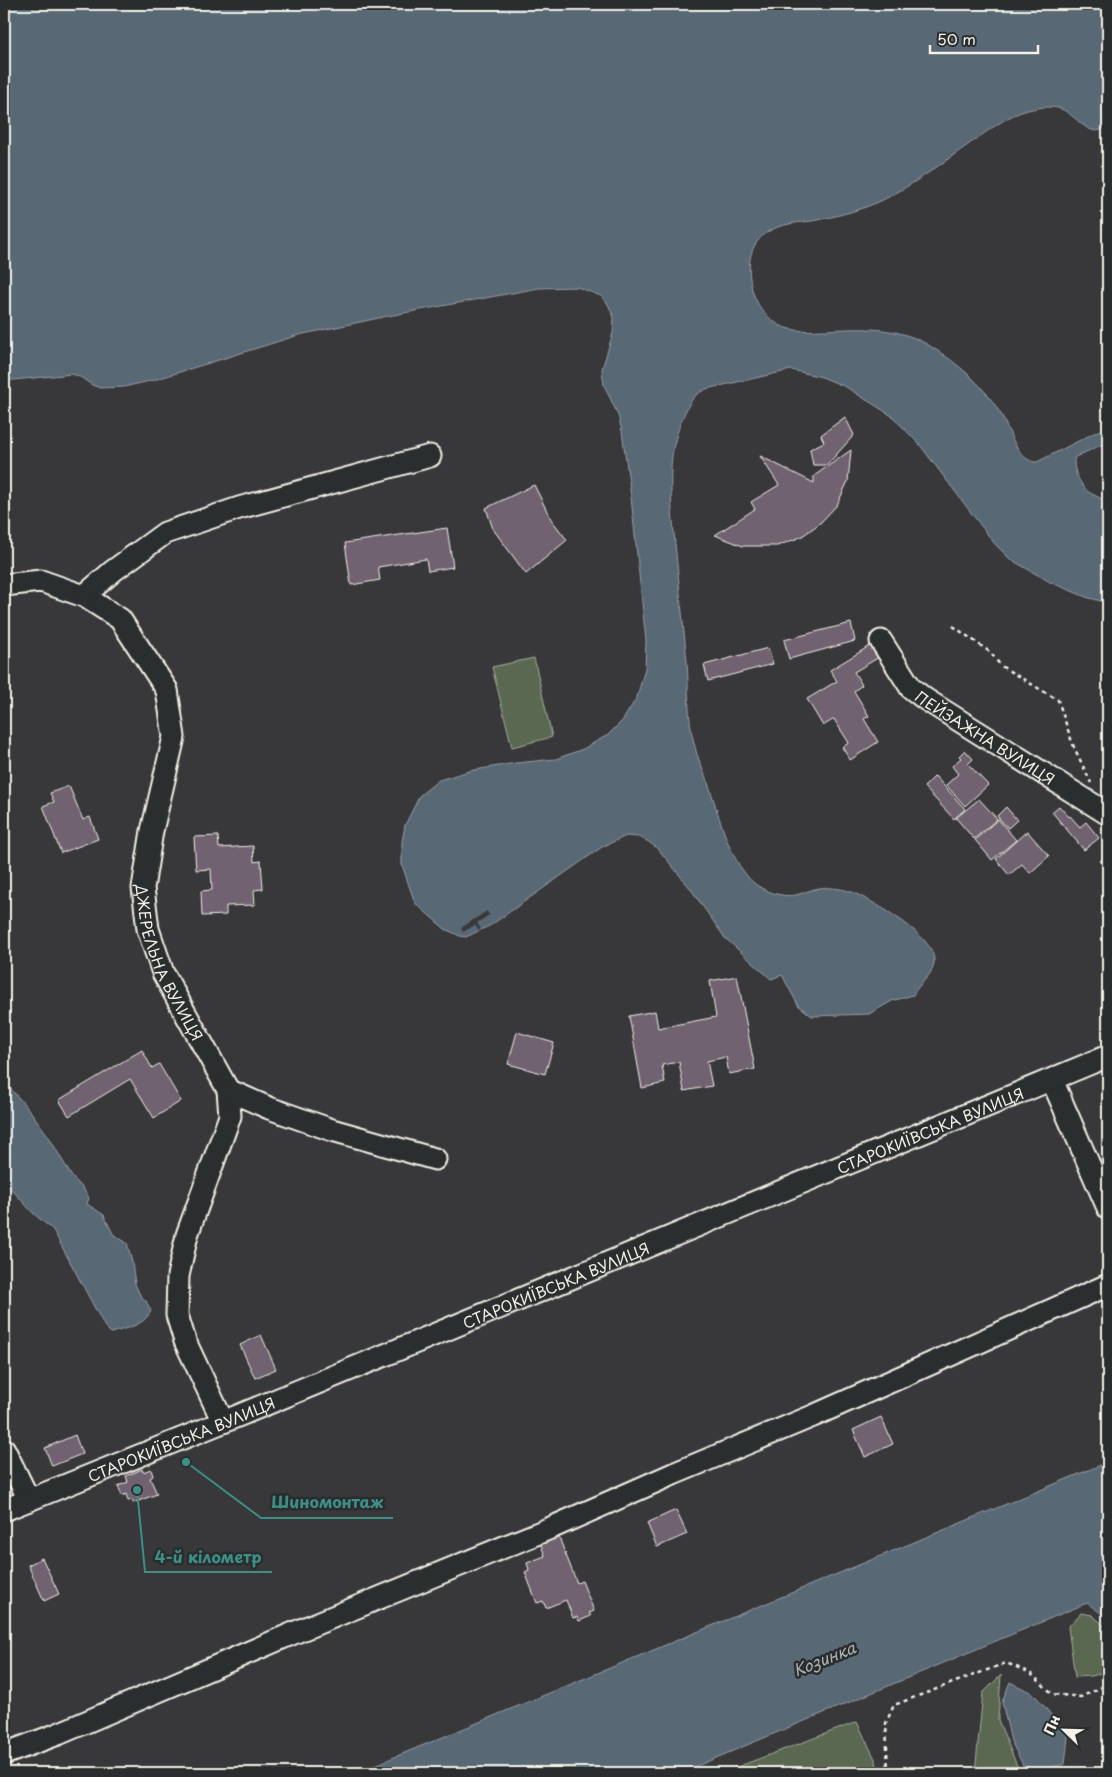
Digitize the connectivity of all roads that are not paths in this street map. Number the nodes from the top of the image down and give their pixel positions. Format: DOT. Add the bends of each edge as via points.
graph roads {
  1 [pos="430,456"];
  2 [pos="4,585"];
  3 [pos="84,596"];
  4 [pos="881,641"];
  5 [pos="1102,810"];
  6 [pos="1108,1056"];
  7 [pos="1052,1080"];
  8 [pos="228,1090"];
  9 [pos="434,1159"];
  10 [pos="1108,1208"];
  11 [pos="1108,1285"];
  12 [pos="223,1422"];
  13 [pos="4,1449"];
  14 [pos="29,1500"];
  15 [pos="4,1510"];
  16 [pos="4,1754"];
  1 -- 3 [label="street" via="239,508 165,534"];
  2 -- 3 [label="street, ДЖЕРЕЛЬНА ВУЛИЦЯ" via="41,581"];
  3 -- 8 [label="street, ДЖЕРЕЛЬНА ВУЛИЦЯ" via="120,619 167,690 174,737 152,831 143,888 148,929 163,973"];
  4 -- 5 [label="street, ПЕЙЗАЖНА ВУЛИЦЯ" via="911,688 925,699"];
  6 -- 7 [label="street, СТАРОКИЇВСЬКА ВУЛИЦЯ"];
  7 -- 10 [label="street"];
  7 -- 12 [label="street, СТАРОКИЇВСЬКА ВУЛИЦЯ"];
  8 -- 9 [label="street" via="332,1130"];
  8 -- 12 [label="street, ДЖЕРЕЛЬНА ВУЛИЦЯ" via="230,1116 186,1243 178,1276 177,1315 185,1341"];
  11 -- 16 [label="street" via="813,1416"];
  12 -- 14 [label="street, СТАРОКИЇВСЬКА ВУЛИЦЯ"];
  13 -- 14 [label="street"];
  14 -- 15 [label="street, СТАРОКИЇВСЬКА ВУЛИЦЯ"];
}
